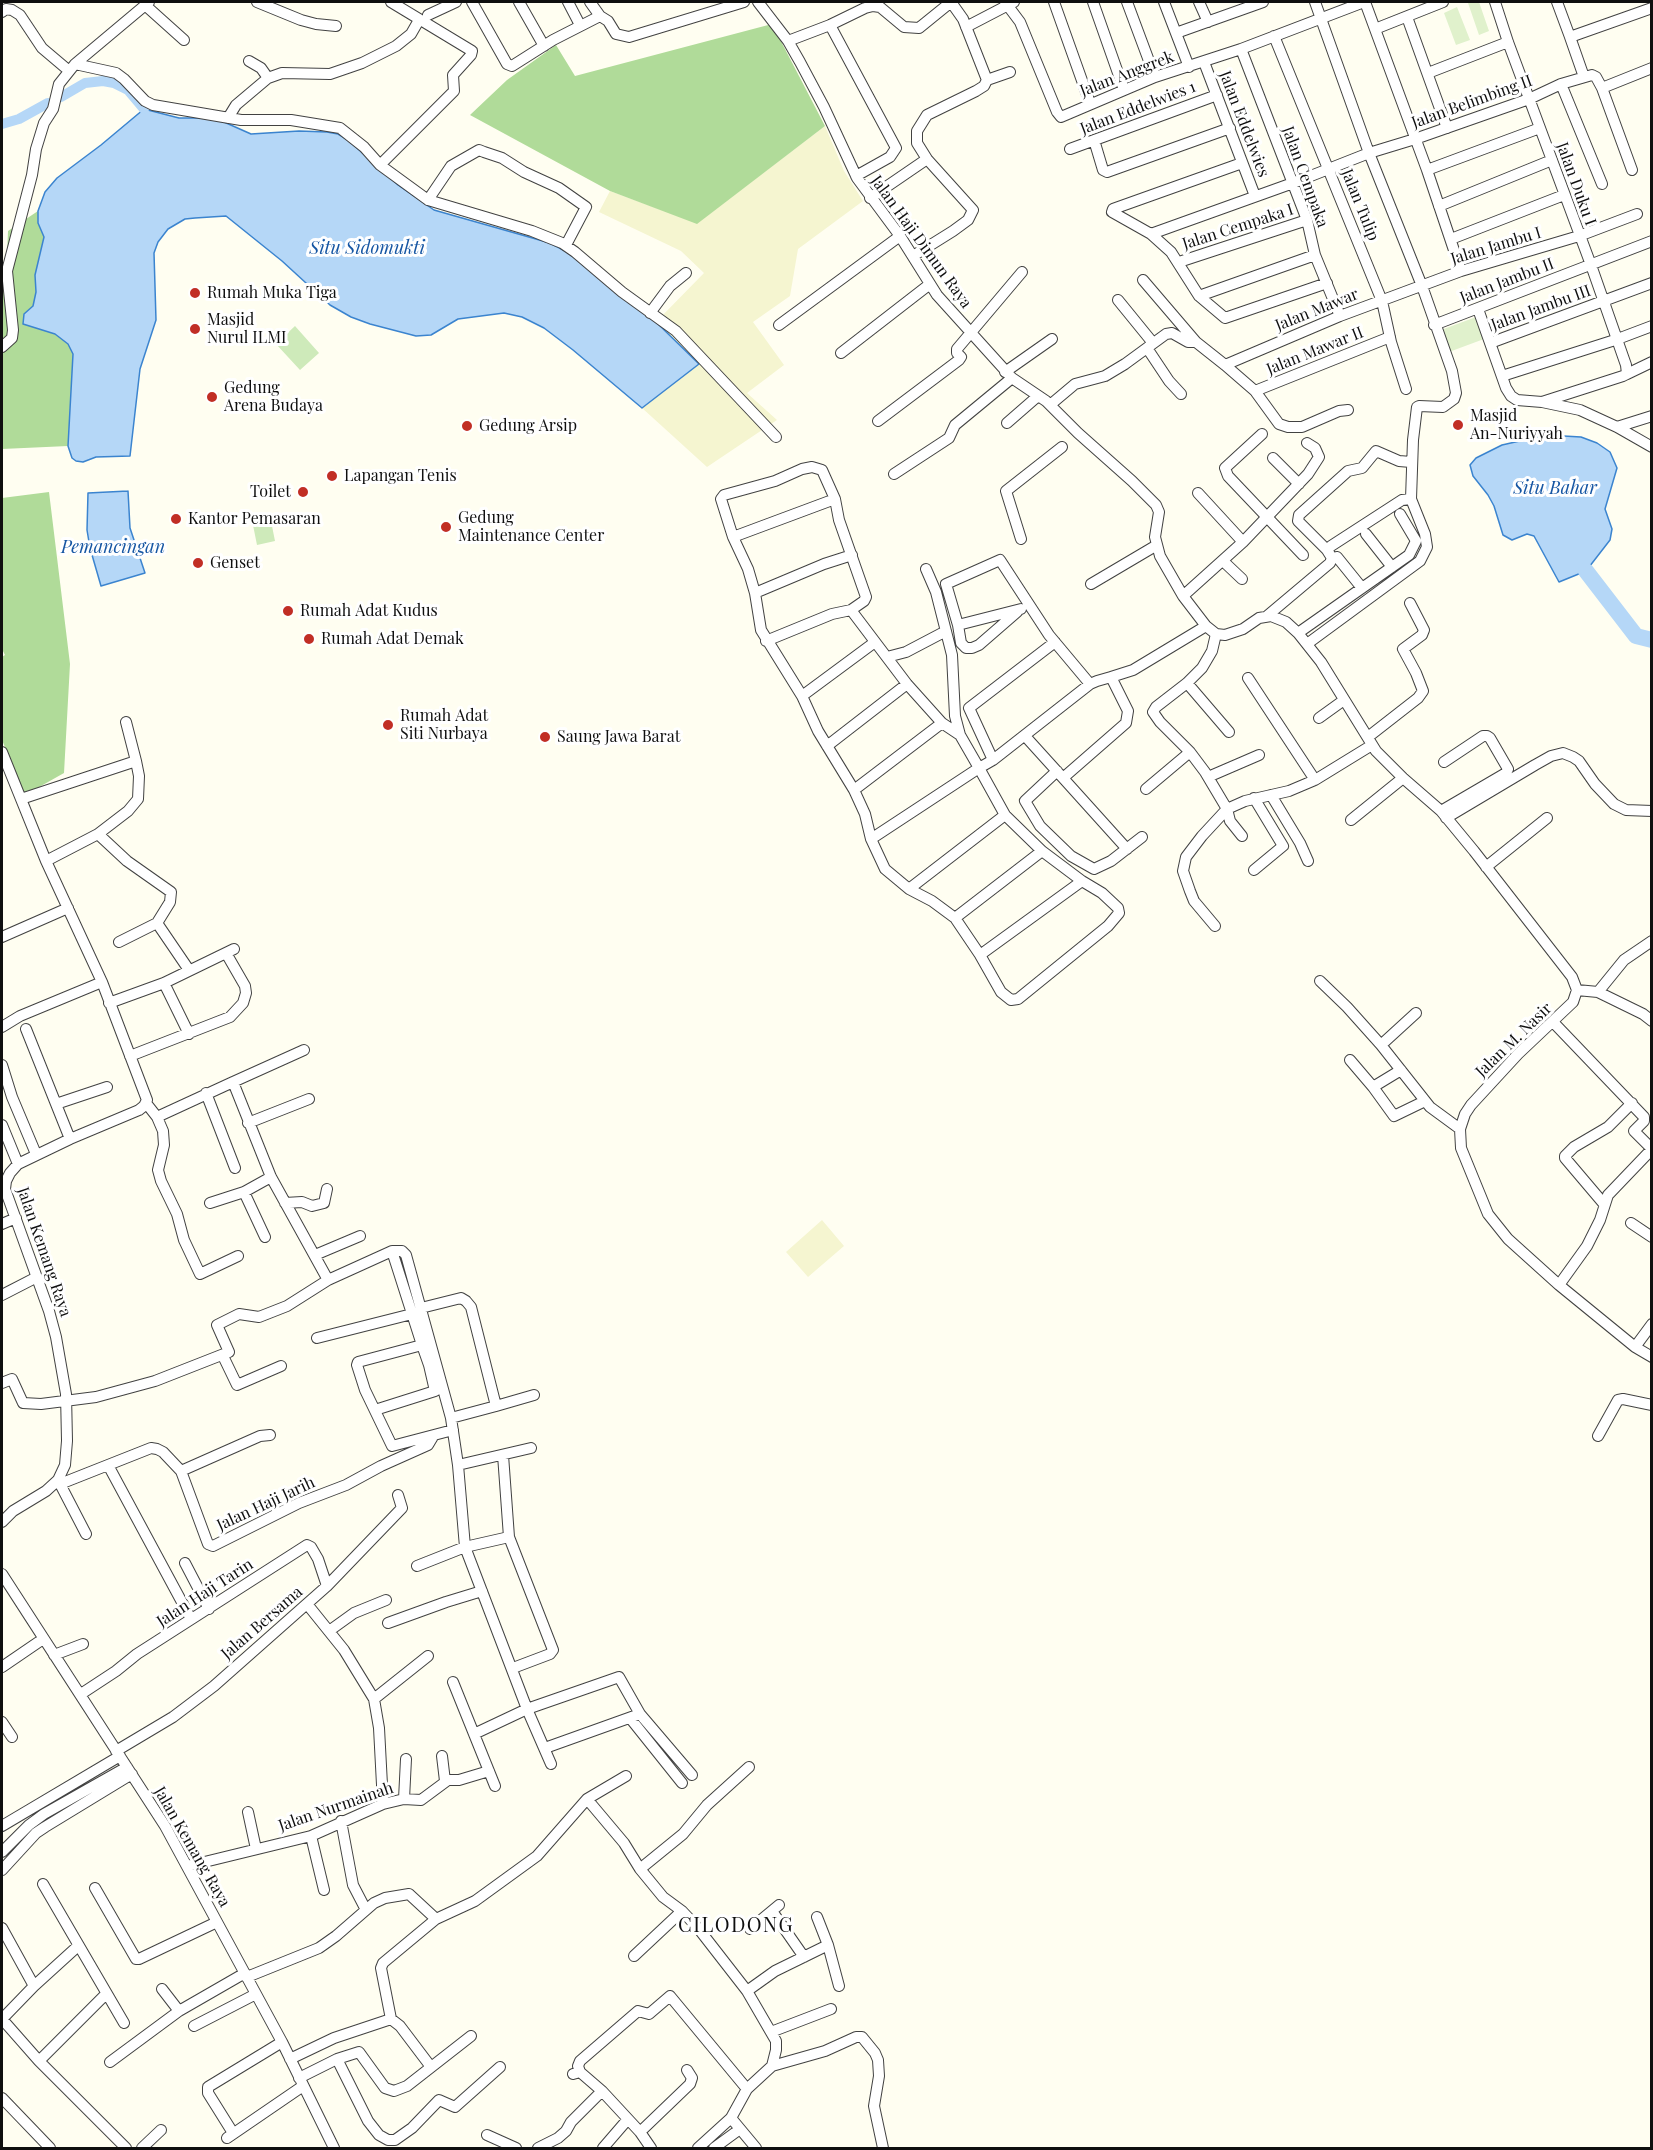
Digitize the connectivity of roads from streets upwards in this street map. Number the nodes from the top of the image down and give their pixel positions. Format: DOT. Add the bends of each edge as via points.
graph roads {
  1 [pos="259,2"];
  2 [pos="391,2"];
  3 [pos="456,2"];
  4 [pos="472,2"];
  5 [pos="519,2"];
  6 [pos="568,2"];
  7 [pos="590,2"];
  8 [pos="744,2"];
  9 [pos="758,2"];
  10 [pos="951,2"];
  11 [pos="1054,2"];
  12 [pos="1093,2"];
  13 [pos="1127,2"];
  14 [pos="1164,2"];
  15 [pos="1199,2"];
  16 [pos="1263,2"];
  17 [pos="1315,2"];
  18 [pos="1365,2"];
  19 [pos="1443,2"];
  20 [pos="1495,2"];
  21 [pos="1557,2"];
  22 [pos="147,3"];
  23 [pos="1005,6"];
  24 [pos="1237,6"];
  25 [pos="1652,8"];
  26 [pos="2,12"];
  27 [pos="600,16"];
  28 [pos="424,17"];
  29 [pos="1407,17"];
  30 [pos="1321,18"];
  31 [pos="1208,22"];
  32 [pos="830,25"];
  33 [pos="336,26"];
  34 [pos="580,26"];
  35 [pos="966,27"];
  36 [pos="1375,29"];
  37 [pos="1176,33"];
  38 [pos="1274,36"];
  39 [pos="1570,37"];
  40 [pos="184,40"];
  41 [pos="788,41"];
  42 [pos="1508,42"];
  43 [pos="544,46"];
  44 [pos="1241,48"];
  45 [pos="249,61"];
  46 [pos="1204,62"];
  47 [pos="72,67"];
  48 [pos="1189,67"];
  49 [pos="1652,68"];
  50 [pos="1010,72"];
  51 [pos="1428,73"];
  52 [pos="1155,77"];
  53 [pos="1584,77"];
  54 [pos="268,78"];
  55 [pos="987,80"];
  56 [pos="1561,84"];
  57 [pos="1602,88"];
  58 [pos="1125,90"];
  59 [pos="1217,94"];
  60 [pos="1529,99"];
  61 [pos="1090,103"];
  62 [pos="228,118"];
  63 [pos="1230,128"];
  64 [pos="1447,128"];
  65 [pos="1540,128"];
  66 [pos="1094,140"];
  67 [pos="1415,140"];
  68 [pos="1070,149"];
  69 [pos="1369,153"];
  70 [pos="927,159"];
  71 [pos="1552,160"];
  72 [pos="1242,163"];
  73 [pos="380,165"];
  74 [pos="1329,169"];
  75 [pos="1427,170"];
  76 [pos="1632,170"];
  77 [pos="856,176"];
  78 [pos="1293,183"];
  79 [pos="1602,184"];
  80 [pos="1564,195"];
  81 [pos="1255,196"];
  82 [pos="870,198"];
  83 [pos="428,200"];
  84 [pos="1439,206"];
  85 [pos="1637,213"];
  86 [pos="1307,220"];
  87 [pos="1151,234"];
  88 [pos="900,236"];
  89 [pos="1579,236"];
  90 [pos="1451,239"];
  91 [pos="1652,241"];
  92 [pos="566,245"];
  93 [pos="1315,255"];
  94 [pos="913,256"];
  95 [pos="1179,262"];
  96 [pos="1591,265"];
  97 [pos="1461,271"];
  98 [pos="1023,272"];
  99 [pos="686,273"];
  100 [pos="1143,280"];
  101 [pos="1327,283"];
  102 [pos="1652,283"];
  103 [pos="930,284"];
  104 [pos="1422,286"];
  105 [pos="1199,296"];
  106 [pos="1118,300"];
  107 [pos="1382,301"];
  108 [pos="1603,301"];
  109 [pos="1478,309"];
  110 [pos="650,313"];
  111 [pos="1341,316"];
  112 [pos="1434,325"];
  113 [pos="778,326"];
  114 [pos="1652,326"];
  115 [pos="970,332"];
  116 [pos="1390,337"];
  117 [pos="1052,339"];
  118 [pos="1616,340"];
  119 [pos="1193,342"];
  120 [pos="1490,343"];
  121 [pos="1150,345"];
  122 [pos="2,347"];
  123 [pos="842,353"];
  124 [pos="1652,362"];
  125 [pos="1225,365"];
  126 [pos="1009,375"];
  127 [pos="1625,375"];
  128 [pos="1502,376"];
  129 [pos="1406,389"];
  130 [pos="1255,391"];
  131 [pos="1181,394"];
  132 [pos="1038,396"];
  133 [pos="1542,402"];
  134 [pos="1050,405"];
  135 [pos="1348,410"];
  136 [pos="1652,416"];
  137 [pos="878,421"];
  138 [pos="1007,423"];
  139 [pos="1617,427"];
  140 [pos="1262,434"];
  141 [pos="776,437"];
  142 [pos="1307,443"];
  143 [pos="1062,447"];
  144 [pos="1652,447"];
  145 [pos="1273,458"];
  146 [pos="1412,463"];
  147 [pos="894,474"];
  148 [pos="1299,484"];
  149 [pos="1198,493"];
  150 [pos="835,499"];
  151 [pos="1411,499"];
  152 [pos="1400,514"];
  153 [pos="1268,517"];
  154 [pos="1366,534"];
  155 [pos="733,537"];
  156 [pos="1021,539"];
  157 [pos="1243,542"];
  158 [pos="1156,545"];
  159 [pos="1327,550"];
  160 [pos="852,555"];
  161 [pos="1304,555"];
  162 [pos="1337,557"];
  163 [pos="1223,561"];
  164 [pos="1392,567"];
  165 [pos="926,569"];
  166 [pos="1242,579"];
  167 [pos="1091,584"];
  168 [pos="1362,588"];
  169 [pos="755,593"];
  170 [pos="1183,596"];
  171 [pos="1410,603"];
  172 [pos="1024,606"];
  173 [pos="851,610"];
  174 [pos="1267,616"];
  175 [pos="958,625"];
  176 [pos="1206,626"];
  177 [pos="946,632"];
  178 [pos="1298,633"];
  179 [pos="1216,634"];
  180 [pos="766,641"];
  181 [pos="875,642"];
  182 [pos="1055,642"];
  183 [pos="1307,644"];
  184 [pos="887,657"];
  185 [pos="1111,677"];
  186 [pos="1248,678"];
  187 [pos="1187,683"];
  188 [pos="907,684"];
  189 [pos="1090,684"];
  190 [pos="802,696"];
  191 [pos="1344,700"];
  192 [pos="1319,718"];
  193 [pos="126,722"];
  194 [pos="942,723"];
  195 [pos="1229,732"];
  196 [pos="960,735"];
  197 [pos="1025,736"];
  198 [pos="1370,741"];
  199 [pos="827,746"];
  200 [pos="2,752"];
  201 [pos="1190,752"];
  202 [pos="1260,755"];
  203 [pos="135,760"];
  204 [pos="993,760"];
  205 [pos="1444,762"];
  206 [pos="979,768"];
  207 [pos="5,774"];
  208 [pos="1060,775"];
  209 [pos="1208,777"];
  210 [pos="1402,778"];
  211 [pos="1315,780"];
  212 [pos="1146,789"];
  213 [pos="854,790"];
  214 [pos="1271,795"];
  215 [pos="1254,798"];
  216 [pos="21,799"];
  217 [pos="1227,809"];
  218 [pos="1652,811"];
  219 [pos="1443,814"];
  220 [pos="1005,815"];
  221 [pos="1547,818"];
  222 [pos="1351,820"];
  223 [pos="98,834"];
  224 [pos="1242,836"];
  225 [pos="1142,837"];
  226 [pos="871,839"];
  227 [pos="1126,849"];
  228 [pos="1042,852"];
  229 [pos="46,861"];
  230 [pos="1308,861"];
  231 [pos="1486,867"];
  232 [pos="1254,870"];
  233 [pos="1082,881"];
  234 [pos="909,889"];
  235 [pos="68,908"];
  236 [pos="954,918"];
  237 [pos="157,922"];
  238 [pos="1215,926"];
  239 [pos="2,937"];
  240 [pos="1652,941"];
  241 [pos="119,942"];
  242 [pos="980,955"];
  243 [pos="189,970"];
  244 [pos="1320,981"];
  245 [pos="102,982"];
  246 [pos="164,983"];
  247 [pos="1576,990"];
  248 [pos="1598,992"];
  249 [pos="110,1003"];
  250 [pos="1416,1013"];
  251 [pos="1652,1021"];
  252 [pos="1553,1022"];
  253 [pos="2,1027"];
  254 [pos="26,1029"];
  255 [pos="189,1034"];
  256 [pos="1381,1045"];
  257 [pos="304,1050"];
  258 [pos="130,1056"];
  259 [pos="1350,1060"];
  260 [pos="2,1065"];
  261 [pos="1401,1070"];
  262 [pos="233,1082"];
  263 [pos="107,1087"];
  264 [pos="1373,1087"];
  265 [pos="206,1093"];
  266 [pos="7,1098"];
  267 [pos="309,1099"];
  268 [pos="1425,1101"];
  269 [pos="146,1103"];
  270 [pos="1632,1103"];
  271 [pos="56,1104"];
  272 [pos="157,1117"];
  273 [pos="248,1123"];
  274 [pos="2,1125"];
  275 [pos="1460,1129"];
  276 [pos="70,1139"];
  277 [pos="6,1149"];
  278 [pos="1652,1149"];
  279 [pos="36,1154"];
  280 [pos="18,1164"];
  281 [pos="236,1168"];
  282 [pos="271,1177"];
  283 [pos="327,1189"];
  284 [pos="244,1192"];
  285 [pos="210,1203"];
  286 [pos="285,1203"];
  287 [pos="1604,1204"];
  288 [pos="16,1218"];
  289 [pos="1631,1223"];
  290 [pos="2,1224"];
  291 [pos="360,1236"];
  292 [pos="266,1237"];
  293 [pos="1652,1237"];
  294 [pos="238,1256"];
  295 [pos="315,1256"];
  296 [pos="37,1277"];
  297 [pos="328,1280"];
  298 [pos="1559,1285"];
  299 [pos="3,1292"];
  300 [pos="416,1311"];
  301 [pos="1652,1324"];
  302 [pos="317,1338"];
  303 [pos="422,1345"];
  304 [pos="1635,1347"];
  305 [pos="223,1356"];
  306 [pos="1652,1357"];
  307 [pos="280,1366"];
  308 [pos="2,1383"];
  309 [pos="534,1395"];
  310 [pos="65,1401"];
  311 [pos="1652,1405"];
  312 [pos="496,1406"];
  313 [pos="375,1410"];
  314 [pos="451,1418"];
  315 [pos="453,1430"];
  316 [pos="270,1435"];
  317 [pos="434,1435"];
  318 [pos="1598,1436"];
  319 [pos="531,1448"];
  320 [pos="503,1455"];
  321 [pos="108,1465"];
  322 [pos="458,1465"];
  323 [pos="181,1471"];
  324 [pos="59,1482"];
  325 [pos="398,1495"];
  326 [pos="2,1522"];
  327 [pos="86,1534"];
  328 [pos="509,1537"];
  329 [pos="465,1547"];
  330 [pos="185,1563"];
  331 [pos="417,1566"];
  332 [pos="2,1574"];
  333 [pos="327,1586"];
  334 [pos="482,1591"];
  335 [pos="386,1600"];
  336 [pos="307,1604"];
  337 [pos="209,1609"];
  338 [pos="191,1619"];
  339 [pos="388,1623"];
  340 [pos="329,1631"];
  341 [pos="43,1639"];
  342 [pos="83,1644"];
  343 [pos="54,1655"];
  344 [pos="428,1656"];
  345 [pos="2,1667"];
  346 [pos="513,1668"];
  347 [pos="453,1682"];
  348 [pos="81,1694"];
  349 [pos="374,1699"];
  350 [pos="528,1709"];
  351 [pos="635,1716"];
  352 [pos="2,1722"];
  353 [pos="474,1734"];
  354 [pos="12,1737"];
  355 [pos="545,1748"];
  356 [pos="118,1753"];
  357 [pos="442,1756"];
  358 [pos="406,1759"];
  359 [pos="551,1764"];
  360 [pos="749,1767"];
  361 [pos="130,1771"];
  362 [pos="489,1771"];
  363 [pos="692,1775"];
  364 [pos="626,1776"];
  365 [pos="445,1781"];
  366 [pos="682,1783"];
  367 [pos="495,1785"];
  368 [pos="404,1799"];
  369 [pos="587,1800"];
  370 [pos="383,1804"];
  371 [pos="248,1812"];
  372 [pos="341,1821"];
  373 [pos="2,1826"];
  374 [pos="32,1829"];
  375 [pos="312,1836"];
  376 [pos="256,1849"];
  377 [pos="2,1852"];
  378 [pos="188,1866"];
  379 [pos="639,1869"];
  380 [pos="2,1870"];
  381 [pos="43,1884"];
  382 [pos="95,1888"];
  383 [pos="324,1890"];
  384 [pos="366,1910"];
  385 [pos="682,1911"];
  386 [pos="817,1917"];
  387 [pos="436,1919"];
  388 [pos="217,1922"];
  389 [pos="750,1929"];
  390 [pos="3,1934"];
  391 [pos="828,1945"];
  392 [pos="78,1947"];
  393 [pos="634,1956"];
  394 [pos="804,1957"];
  395 [pos="246,1975"];
  396 [pos="34,1986"];
  397 [pos="839,1986"];
  398 [pos="162,1989"];
  399 [pos="747,1991"];
  400 [pos="211,1993"];
  401 [pos="106,1994"];
  402 [pos="256,1994"];
  403 [pos="831,2009"];
  404 [pos="178,2011"];
  405 [pos="222,2012"];
  406 [pos="2,2019"];
  407 [pos="391,2019"];
  408 [pos="124,2023"];
  409 [pos="194,2026"];
  410 [pos="771,2032"];
  411 [pos="471,2036"];
  412 [pos="282,2042"];
  413 [pos="290,2059"];
  414 [pos="337,2059"];
  415 [pos="39,2061"];
  416 [pos="110,2062"];
  417 [pos="772,2066"];
  418 [pos="431,2067"];
  419 [pos="500,2067"];
  420 [pos="687,2070"];
  421 [pos="301,2082"];
  422 [pos="747,2089"];
  423 [pos="602,2091"];
  424 [pos="2,2098"];
  425 [pos="731,2118"];
  426 [pos="628,2119"];
  427 [pos="161,2130"];
  428 [pos="740,2130"];
  429 [pos="640,2132"];
  430 [pos="488,2135"];
  431 [pos="50,2148"];
  432 [pos="126,2148"];
  433 [pos="142,2148"];
  434 [pos="334,2148"];
  435 [pos="516,2148"];
  436 [pos="538,2148"];
  437 [pos="603,2148"];
  438 [pos="651,2148"];
  439 [pos="698,2148"];
  440 [pos="714,2148"];
  441 [pos="756,2148"];
  442 [pos="883,2148"];
  1 -- 33 [label="street" via="301,20"];
  2 -- 28 [label="street"];
  3 -- 28 [label="street"];
  4 -- 43 [label="street" via="507,64 512,66"];
  5 -- 43 [label="street"];
  6 -- 34 [label="street"];
  7 -- 27 [label="street"];
  8 -- 27 [label="street" via="629,37 618,36"];
  9 -- 41 [label="street, Jalan Haji Dimun Raya"];
  10 -- 32 [label="street" via="919,28 904,27 880,7 873,6"];
  10 -- 35 [label="street"];
  11 -- 61 [label="street"];
  12 -- 58 [label="street"];
  13 -- 52 [label="street"];
  14 -- 37 [label="street"];
  15 -- 31 [label="street"];
  16 -- 24 [label="street"];
  17 -- 30 [label="street"];
  18 -- 30 [label="street, Jalan Anggrek"];
  18 -- 36 [label="street"];
  19 -- 29 [label="street"];
  20 -- 42 [label="street, Jalan Duku I"];
  21 -- 39 [label="street"];
  22 -- 40 [label="street"];
  22 -- 47 [label="street"];
  23 -- 35 [label="street"];
  23 -- 61 [label="street, Jalan Anggrek" via="1020,22 1059,115"];
  24 -- 31 [label="street"];
  25 -- 39 [label="street"];
  26 -- 47 [label="street" via="6,9 20,15 42,48"];
  27 -- 34 [label="street"];
  28 -- 54 [label="street" via="396,46 362,63 330,74 282,73"];
  28 -- 73 [label="street" via="470,48 471,55 453,75 454,91"];
  29 -- 36 [label="street"];
  29 -- 51 [label="street"];
  30 -- 38 [label="street, Jalan Anggrek"];
  30 -- 69 [label="street"];
  31 -- 37 [label="street"];
  32 -- 41 [label="street"];
  32 -- 77 [label="street" via="896,148 890,157"];
  34 -- 43 [label="street"];
  35 -- 55 [label="street"];
  36 -- 67 [label="street"];
  37 -- 48 [label="street"];
  38 -- 44 [label="street, Jalan Anggrek"];
  38 -- 74 [label="street, Jalan Tulip"];
  39 -- 53 [label="street"];
  41 -- 77 [label="street, Jalan Haji Dimun Raya"];
  42 -- 51 [label="street"];
  42 -- 60 [label="street, Jalan Duku I"];
  44 -- 46 [label="street, Jalan Anggrek"];
  44 -- 78 [label="street, Jalan Cempaka"];
  45 -- 54 [label="street"];
  46 -- 48 [label="street, Jalan Anggrek"];
  46 -- 59 [label="street, Jalan Eddelwies"];
  47 -- 62 [label="street" via="116,73 153,105"];
  47 -- 122 [label="street" via="59,84 36,148 7,271 12,338"];
  48 -- 52 [label="street, Jalan Anggrek"];
  49 -- 57 [label="street"];
  50 -- 55 [label="street"];
  51 -- 64 [label="street"];
  52 -- 58 [label="street, Jalan Anggrek"];
  53 -- 56 [label="street, Jalan Belimbing II"];
  53 -- 57 [label="street" via="1596,77"];
  54 -- 62 [label="street" via="236,105"];
  55 -- 70 [label="street" via="976,91 927,115 917,131 917,143"];
  56 -- 60 [label="street, Jalan Belimbing II"];
  56 -- 79 [label="street"];
  57 -- 76 [label="street"];
  58 -- 61 [label="street, Jalan Anggrek"];
  59 -- 63 [label="street, Jalan Eddelwies"];
  59 -- 66 [label="street, Jalan Eddelwies 1"];
  60 -- 64 [label="street, Jalan Belimbing II"];
  60 -- 65 [label="street, Jalan Duku I"];
  62 -- 73 [label="street" via="291,120 340,128"];
  63 -- 66 [label="street" via="1107,172 1102,170"];
  63 -- 72 [label="street, Jalan Eddelwies"];
  64 -- 67 [label="street, Jalan Belimbing II"];
  65 -- 71 [label="street, Jalan Duku I"];
  65 -- 75 [label="street"];
  66 -- 68 [label="street, Jalan Eddelwies 1"];
  67 -- 69 [label="street, Jalan Belimbing II"];
  67 -- 75 [label="street"];
  69 -- 74 [label="street, Jalan Belimbing II"];
  69 -- 104 [label="street"];
  70 -- 82 [label="street"];
  70 -- 94 [label="street" via="973,210 968,220"];
  71 -- 80 [label="street, Jalan Duku I"];
  71 -- 84 [label="street"];
  72 -- 81 [label="street, Jalan Eddelwies"];
  72 -- 87 [label="street" via="1113,209 1112,213"];
  73 -- 83 [label="street"];
  74 -- 78 [label="street, Jalan Belimbing II"];
  74 -- 107 [label="street, Jalan Tulip"];
  75 -- 84 [label="street"];
  77 -- 82 [label="street, Jalan Haji Dimun Raya"];
  78 -- 81 [label="street, Jalan Belimbing II"];
  78 -- 86 [label="street, Jalan Cempaka"];
  80 -- 89 [label="street, Jalan Duku I"];
  80 -- 90 [label="street"];
  81 -- 87 [label="street, Jalan Belimbing II"];
  82 -- 88 [label="street, Jalan Haji Dimun Raya"];
  83 -- 92 [label="street"];
  83 -- 92 [label="street" via="451,166 479,150 502,158 586,207"];
  84 -- 90 [label="street"];
  85 -- 89 [label="street, Jalan Jambu I"];
  86 -- 93 [label="street, Jalan Cempaka"];
  86 -- 95 [label="street, Jalan Cempaka I"];
  87 -- 95 [label="street"];
  88 -- 94 [label="street, Jalan Haji Dimun Raya"];
  88 -- 113 [label="street"];
  89 -- 96 [label="street, Jalan Duku I"];
  89 -- 97 [label="street, Jalan Jambu I"];
  90 -- 97 [label="street"];
  91 -- 96 [label="street, Jalan Jambu II"];
  92 -- 110 [label="street"];
  93 -- 101 [label="street, Jalan Cempaka"];
  93 -- 105 [label="street"];
  94 -- 103 [label="street, Jalan Haji Dimun Raya"];
  95 -- 105 [label="street"];
  96 -- 108 [label="street, Jalan Duku I"];
  96 -- 109 [label="street, Jalan Jambu II"];
  97 -- 104 [label="street, Jalan Jambu I"];
  98 -- 115 [label="street"];
  99 -- 110 [label="street" via="670,286"];
  100 -- 119 [label="street"];
  101 -- 105 [label="street" via="1228,318"];
  101 -- 111 [label="street, Jalan Cempaka"];
  102 -- 108 [label="street, Jalan Jambu III"];
  103 -- 115 [label="street, Jalan Haji Dimun Raya"];
  103 -- 123 [label="street"];
  104 -- 107 [label="street, Jalan Mawar"];
  104 -- 112 [label="street"];
  106 -- 121 [label="street"];
  107 -- 111 [label="street, Jalan Mawar"];
  107 -- 116 [label="street, Jalan Tulip"];
  108 -- 118 [label="street, Jalan Duku I"];
  108 -- 120 [label="street, Jalan Jambu III"];
  109 -- 112 [label="street, Jalan Jambu II"];
  109 -- 120 [label="street"];
  110 -- 141 [label="street" via="676,331"];
  111 -- 125 [label="street, Jalan Mawar"];
  112 -- 146 [label="street" via="1456,393 1450,404 1443,407 1417,408"];
  114 -- 118 [label="street"];
  115 -- 126 [label="street, Jalan Haji Dimun Raya"];
  115 -- 137 [label="street" via="957,349 959,360"];
  116 -- 129 [label="street, Jalan Tulip"];
  116 -- 130 [label="street, Jalan Mawar II"];
  117 -- 126 [label="street"];
  118 -- 127 [label="street, Jalan Duku I"];
  118 -- 128 [label="street"];
  119 -- 121 [label="street" via="1172,333"];
  119 -- 125 [label="street, Jalan Mawar II"];
  120 -- 128 [label="street"];
  121 -- 131 [label="street" via="1168,381"];
  121 -- 134 [label="street" via="1105,376 1076,384"];
  124 -- 127 [label="street"];
  125 -- 130 [label="street, Jalan Mawar II"];
  126 -- 132 [label="street, Jalan Haji Dimun Raya"];
  126 -- 147 [label="street" via="954,425 949,438"];
  127 -- 133 [label="street"];
  128 -- 133 [label="street" via="1517,400"];
  130 -- 135 [label="street" via="1279,424 1288,427 1302,427"];
  132 -- 134 [label="street, Jalan Haji Dimun Raya"];
  132 -- 138 [label="street"];
  133 -- 139 [label="street" via="1580,410"];
  134 -- 158 [label="street, Jalan Haji Dimun Raya" via="1156,505"];
  136 -- 139 [label="street"];
  139 -- 144 [label="street"];
  140 -- 153 [label="street" via="1225,468 1228,476"];
  142 -- 148 [label="street" via="1319,457"];
  143 -- 156 [label="street" via="1006,491"];
  145 -- 148 [label="street"];
  146 -- 151 [label="street"];
  146 -- 159 [label="street" via="1377,451 1362,468 1348,471 1299,515 1298,521"];
  148 -- 153 [label="street"];
  149 -- 157 [label="street"];
  150 -- 155 [label="street"];
  150 -- 155 [label="street" via="825,472 818,467 724,495 721,499"];
  150 -- 160 [label="street"];
  151 -- 159 [label="street"];
  151 -- 183 [label="street" via="1427,547 1420,561"];
  152 -- 164 [label="street" via="1416,541 1409,555"];
  153 -- 157 [label="street"];
  153 -- 161 [label="street"];
  154 -- 164 [label="street"];
  155 -- 169 [label="street"];
  157 -- 163 [label="street"];
  158 -- 167 [label="street"];
  158 -- 170 [label="street"];
  159 -- 174 [label="street" via="1332,558 1330,563"];
  160 -- 169 [label="street"];
  160 -- 173 [label="street" via="866,597"];
  162 -- 168 [label="street"];
  163 -- 166 [label="street"];
  163 -- 170 [label="street"];
  164 -- 168 [label="street"];
  165 -- 177 [label="street"];
  168 -- 178 [label="street"];
  169 -- 180 [label="street"];
  170 -- 176 [label="street"];
  171 -- 198 [label="street" via="1424,630 1403,649 1423,691"];
  172 -- 175 [label="street"];
  172 -- 175 [label="street" via="972,648 961,643"];
  172 -- 175 [label="street" via="1000,560 946,584"];
  172 -- 182 [label="street"];
  173 -- 180 [label="street"];
  173 -- 181 [label="street"];
  174 -- 178 [label="street" via="1277,617"];
  174 -- 179 [label="street" via="1233,634"];
  176 -- 179 [label="street"];
  176 -- 185 [label="street" via="1133,670"];
  177 -- 184 [label="street"];
  177 -- 196 [label="street"];
  178 -- 183 [label="street"];
  179 -- 187 [label="street" via="1209,659"];
  180 -- 190 [label="street"];
  181 -- 184 [label="street"];
  181 -- 190 [label="street"];
  182 -- 189 [label="street"];
  182 -- 204 [label="street" via="969,708"];
  183 -- 191 [label="street"];
  184 -- 188 [label="street"];
  185 -- 189 [label="street"];
  185 -- 208 [label="street" via="1128,711 1126,723"];
  186 -- 211 [label="street"];
  187 -- 195 [label="street"];
  187 -- 201 [label="street" via="1153,712"];
  188 -- 194 [label="street"];
  188 -- 199 [label="street"];
  189 -- 197 [label="street"];
  190 -- 199 [label="street"];
  191 -- 192 [label="street"];
  191 -- 198 [label="street"];
  193 -- 203 [label="street"];
  194 -- 196 [label="street"];
  194 -- 213 [label="street"];
  196 -- 206 [label="street"];
  197 -- 204 [label="street"];
  197 -- 208 [label="street"];
  198 -- 210 [label="street"];
  198 -- 211 [label="street"];
  199 -- 213 [label="street"];
  200 -- 207 [label="street"];
  201 -- 209 [label="street"];
  201 -- 212 [label="street"];
  202 -- 209 [label="street"];
  203 -- 216 [label="street"];
  203 -- 223 [label="street" via="138,799"];
  204 -- 206 [label="street"];
  205 -- 219 [label="street" via="1487,736 1508,770"];
  206 -- 220 [label="street"];
  206 -- 226 [label="street"];
  207 -- 216 [label="street"];
  208 -- 227 [label="street"];
  208 -- 227 [label="street" via="1025,801 1040,826 1071,856 1094,869"];
  209 -- 217 [label="street"];
  210 -- 219 [label="street"];
  210 -- 222 [label="street"];
  211 -- 214 [label="street"];
  213 -- 226 [label="street"];
  214 -- 215 [label="street"];
  214 -- 230 [label="street"];
  215 -- 217 [label="street"];
  215 -- 232 [label="street" via="1283,846"];
  216 -- 229 [label="street"];
  217 -- 224 [label="street" via="1230,821"];
  217 -- 238 [label="street" via="1183,864 1194,901"];
  218 -- 219 [label="street" via="1626,810 1614,804 1579,761 1563,753"];
  219 -- 231 [label="street"];
  220 -- 228 [label="street"];
  220 -- 234 [label="street"];
  221 -- 231 [label="street"];
  223 -- 229 [label="street"];
  223 -- 237 [label="street" via="171,892 170,902"];
  225 -- 227 [label="street"];
  226 -- 234 [label="street" via="885,869"];
  228 -- 233 [label="street"];
  228 -- 236 [label="street"];
  229 -- 235 [label="street"];
  231 -- 247 [label="street" via="1572,977"];
  233 -- 242 [label="street"];
  233 -- 242 [label="street" via="1118,908 1117,918 1018,999 1011,1000 1001,992"];
  234 -- 236 [label="street"];
  235 -- 239 [label="street"];
  235 -- 245 [label="street"];
  236 -- 242 [label="street"];
  237 -- 241 [label="street"];
  237 -- 243 [label="street"];
  240 -- 248 [label="street" via="1624,960"];
  243 -- 246 [label="street"];
  243 -- 255 [label="street" via="230,951 246,993 243,1003 230,1017"];
  244 -- 256 [label="street"];
  245 -- 249 [label="street"];
  245 -- 253 [label="street"];
  246 -- 249 [label="street"];
  246 -- 255 [label="street"];
  247 -- 248 [label="street"];
  247 -- 252 [label="street, Jalan M. Nasir" via="1570,1005"];
  248 -- 251 [label="street"];
  249 -- 258 [label="street"];
  250 -- 256 [label="street"];
  252 -- 270 [label="street"];
  252 -- 275 [label="street, Jalan M. Nasir" via="1487,1087 1465,1114"];
  254 -- 271 [label="street"];
  255 -- 258 [label="street"];
  256 -- 261 [label="street"];
  257 -- 262 [label="street"];
  258 -- 269 [label="street" via="147,1096"];
  259 -- 264 [label="street"];
  260 -- 266 [label="street"];
  261 -- 264 [label="street"];
  261 -- 268 [label="street"];
  262 -- 265 [label="street"];
  262 -- 273 [label="street"];
  263 -- 271 [label="street"];
  264 -- 268 [label="street" via="1394,1116"];
  265 -- 272 [label="street"];
  265 -- 281 [label="street"];
  266 -- 279 [label="street"];
  267 -- 273 [label="street"];
  268 -- 275 [label="street"];
  269 -- 272 [label="street"];
  269 -- 276 [label="street, Jalan Kemang Raya" via="139,1110"];
  270 -- 278 [label="street" via="1644,1117 1634,1131"];
  270 -- 287 [label="street" via="1608,1127 1565,1156"];
  271 -- 276 [label="street"];
  272 -- 294 [label="street" via="164,1145 158,1170 161,1181 200,1274"];
  273 -- 282 [label="street"];
  274 -- 277 [label="street"];
  275 -- 298 [label="street" via="1461,1148 1488,1214 1508,1239"];
  276 -- 279 [label="street, Jalan Kemang Raya"];
  277 -- 280 [label="street"];
  278 -- 287 [label="street"];
  279 -- 280 [label="street, Jalan Kemang Raya"];
  280 -- 288 [label="street, Jalan Kemang Raya" via="5,1189"];
  282 -- 284 [label="street"];
  282 -- 286 [label="street"];
  283 -- 286 [label="street" via="324,1203"];
  284 -- 285 [label="street"];
  284 -- 292 [label="street"];
  286 -- 295 [label="street"];
  287 -- 298 [label="street" via="1587,1246"];
  288 -- 290 [label="street"];
  288 -- 296 [label="street, Jalan Kemang Raya"];
  289 -- 293 [label="street"];
  291 -- 295 [label="street"];
  295 -- 297 [label="street"];
  296 -- 299 [label="street"];
  296 -- 310 [label="street, Jalan Kemang Raya" via="56,1337"];
  297 -- 300 [label="street" via="392,1251"];
  297 -- 305 [label="street" via="259,1317 239,1314 216,1325 229,1352"];
  298 -- 304 [label="street"];
  300 -- 302 [label="street"];
  300 -- 303 [label="street"];
  300 -- 312 [label="street" via="461,1298 466,1300"];
  300 -- 314 [label="street"];
  301 -- 304 [label="street"];
  303 -- 313 [label="street" via="435,1391"];
  303 -- 313 [label="street" via="358,1362"];
  304 -- 306 [label="street"];
  305 -- 307 [label="street" via="237,1385"];
  305 -- 310 [label="street" via="155,1381"];
  308 -- 310 [label="street" via="14,1381 23,1403"];
  309 -- 312 [label="street"];
  310 -- 324 [label="street, Jalan Kemang Raya" via="65,1465"];
  311 -- 318 [label="street" via="1618,1400"];
  312 -- 314 [label="street"];
  313 -- 317 [label="street" via="392,1446"];
  314 -- 315 [label="street"];
  315 -- 317 [label="street"];
  315 -- 322 [label="street"];
  316 -- 323 [label="street"];
  317 -- 323 [label="street, Jalan Haji Jarih" via="428,1445 213,1546 208,1544"];
  319 -- 320 [label="street"];
  320 -- 322 [label="street"];
  320 -- 328 [label="street"];
  321 -- 323 [label="street, Jalan Haji Jarih" via="151,1448 163,1452"];
  321 -- 324 [label="street, Jalan Haji Jarih"];
  321 -- 338 [label="street"];
  322 -- 329 [label="street"];
  324 -- 326 [label="street"];
  324 -- 327 [label="street"];
  325 -- 333 [label="street, Jalan Bersama" via="402,1505 399,1512"];
  328 -- 329 [label="street"];
  328 -- 346 [label="street" via="553,1650"];
  329 -- 331 [label="street"];
  329 -- 334 [label="street"];
  330 -- 337 [label="street"];
  332 -- 341 [label="street, Jalan Kemang Raya"];
  333 -- 336 [label="street, Jalan Bersama"];
  333 -- 337 [label="street, Jalan Haji Tarin" via="318,1559 307,1545"];
  334 -- 339 [label="street"];
  334 -- 346 [label="street"];
  335 -- 340 [label="street" via="354,1613"];
  336 -- 340 [label="street"];
  336 -- 356 [label="street, Jalan Bersama" via="214,1686"];
  337 -- 338 [label="street, Jalan Haji Tarin"];
  338 -- 348 [label="street, Jalan Haji Tarin"];
  340 -- 349 [label="street"];
  341 -- 343 [label="street, Jalan Kemang Raya"];
  341 -- 345 [label="street"];
  342 -- 343 [label="street"];
  343 -- 348 [label="street, Jalan Kemang Raya"];
  344 -- 349 [label="street"];
  346 -- 350 [label="street"];
  347 -- 353 [label="street"];
  348 -- 356 [label="street, Jalan Kemang Raya"];
  349 -- 370 [label="street"];
  350 -- 351 [label="street" via="619,1677"];
  350 -- 353 [label="street"];
  350 -- 355 [label="street"];
  351 -- 355 [label="street"];
  351 -- 363 [label="street"];
  351 -- 366 [label="street"];
  352 -- 354 [label="street"];
  353 -- 362 [label="street"];
  355 -- 359 [label="street"];
  356 -- 361 [label="street, Jalan Kemang Raya"];
  356 -- 373 [label="street, Jalan Bersama"];
  357 -- 365 [label="street"];
  358 -- 368 [label="street"];
  360 -- 379 [label="street" via="707,1805 683,1834"];
  361 -- 374 [label="street" via="44,1814"];
  361 -- 378 [label="street, Jalan Kemang Raya"];
  362 -- 365 [label="street, Jalan Nurmainah"];
  362 -- 367 [label="street"];
  364 -- 369 [label="street"];
  365 -- 368 [label="street, Jalan Nurmainah" via="421,1800"];
  368 -- 370 [label="street, Jalan Nurmainah"];
  369 -- 379 [label="street" via="624,1843"];
  369 -- 387 [label="street" via="537,1856 475,1901"];
  370 -- 372 [label="street, Jalan Nurmainah"];
  371 -- 376 [label="street"];
  372 -- 375 [label="street, Jalan Nurmainah"];
  372 -- 384 [label="street" via="353,1885"];
  374 -- 377 [label="street"];
  374 -- 380 [label="street"];
  375 -- 376 [label="street, Jalan Nurmainah"];
  375 -- 383 [label="street"];
  376 -- 378 [label="street, Jalan Nurmainah"];
  378 -- 388 [label="street, Jalan Kemang Raya"];
  379 -- 385 [label="street" via="663,1897"];
  381 -- 392 [label="street"];
  382 -- 388 [label="street" via="136,1959"];
  384 -- 387 [label="street" via="385,1898 409,1894"];
  384 -- 395 [label="street" via="320,1948"];
  385 -- 393 [label="street"];
  385 -- 399 [label="street"];
  386 -- 391 [label="street"];
  387 -- 407 [label="street" via="381,1966"];
  388 -- 395 [label="street, Jalan Kemang Raya"];
  389 -- 394 [label="street" via="775,1908"];
  390 -- 396 [label="street"];
  391 -- 394 [label="street"];
  391 -- 397 [label="street"];
  392 -- 396 [label="street"];
  392 -- 401 [label="street"];
  394 -- 399 [label="street"];
  395 -- 400 [label="street"];
  395 -- 402 [label="street, Jalan Kemang Raya"];
  396 -- 406 [label="street"];
  398 -- 404 [label="street"];
  399 -- 410 [label="street"];
  400 -- 404 [label="street"];
  400 -- 405 [label="street"];
  401 -- 408 [label="street"];
  401 -- 415 [label="street"];
  402 -- 405 [label="street"];
  402 -- 412 [label="street, Jalan Kemang Raya"];
  403 -- 410 [label="street"];
  404 -- 416 [label="street"];
  405 -- 409 [label="street"];
  406 -- 415 [label="street"];
  407 -- 413 [label="street" via="340,2035"];
  407 -- 418 [label="street"];
  410 -- 417 [label="street" via="776,2041"];
  411 -- 418 [label="street"];
  412 -- 413 [label="street, Jalan Kemang Raya"];
  412 -- 421 [label="street" via="208,2087 208,2093 230,2135"];
  413 -- 421 [label="street, Jalan Kemang Raya"];
  414 -- 418 [label="street" via="358,2052 389,2091 400,2089"];
  414 -- 419 [label="street" via="368,2121 388,2140 412,2128 439,2100 455,2107"];
  414 -- 421 [label="street"];
  415 -- 432 [label="street"];
  417 -- 422 [label="street"];
  417 -- 442 [label="street" via="862,2037 878,2060 874,2106"];
  420 -- 429 [label="street" via="692,2078 690,2084"];
  421 -- 434 [label="street, Jalan Kemang Raya"];
  422 -- 423 [label="street" via="672,1997 668,1997 648,2014 638,2011 578,2064 576,2073"];
  422 -- 425 [label="street"];
  423 -- 426 [label="street"];
  423 -- 436 [label="street" via="560,2137"];
  424 -- 431 [label="street"];
  425 -- 428 [label="street"];
  425 -- 439 [label="street"];
  426 -- 429 [label="street"];
  426 -- 437 [label="street"];
  427 -- 433 [label="street"];
  428 -- 440 [label="street"];
  428 -- 441 [label="street"];
  429 -- 438 [label="street"];
  430 -- 435 [label="street"];
}
